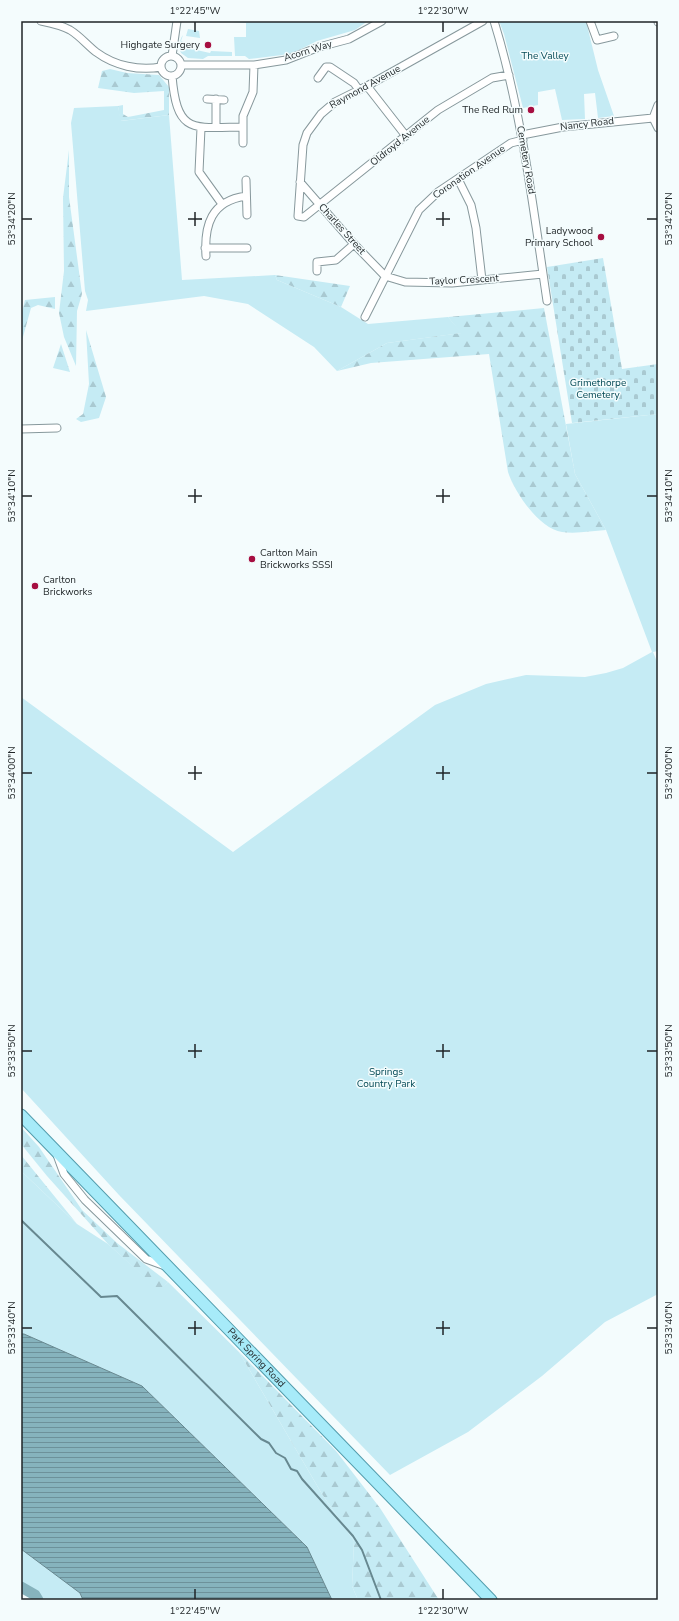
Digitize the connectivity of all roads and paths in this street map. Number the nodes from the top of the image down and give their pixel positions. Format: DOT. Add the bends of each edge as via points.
graph roads {
  1 [pos="41,21"];
  2 [pos="177,21"];
  3 [pos="382,21"];
  4 [pos="483,21"];
  5 [pos="494,21"];
  6 [pos="590,21"];
  7 [pos="614,36"];
  8 [pos="172,56"];
  9 [pos="182,65"];
  10 [pos="254,65"];
  11 [pos="161,67"];
  12 [pos="508,75"];
  13 [pos="172,76"];
  14 [pos="318,78"];
  15 [pos="367,86"];
  16 [pos="359,90"];
  17 [pos="207,99"];
  18 [pos="216,99"];
  19 [pos="224,100"];
  20 [pos="658,105"];
  21 [pos="653,118"];
  22 [pos="216,127"];
  23 [pos="242,127"];
  24 [pos="201,128"];
  25 [pos="658,128"];
  26 [pos="406,136"];
  27 [pos="522,138"];
  28 [pos="243,143"];
  29 [pos="458,179"];
  30 [pos="246,180"];
  31 [pos="300,182"];
  32 [pos="246,196"];
  33 [pos="222,204"];
  34 [pos="321,204"];
  35 [pos="247,215"];
  36 [pos="298,216"];
  37 [pos="354,244"];
  38 [pos="205,248"];
  39 [pos="247,248"];
  40 [pos="206,256"];
  41 [pos="317,270"];
  42 [pos="543,274"];
  43 [pos="385,276"];
  44 [pos="482,280"];
  45 [pos="547,301"];
  46 [pos="365,317"];
  47 [pos="57,428"];
  48 [pos="21,429"];
  49 [pos="21,1115"];
  50 [pos="491,1600"];
  1 -- 11 [label="street" via="72,31 95,52 118,64 130,67"];
  2 -- 8 [label="street"];
  3 -- 10 [label="street, Acorn Way" via="349,39 319,47 294,58"];
  4 -- 15 [label="street, Raymond Avenue"];
  5 -- 12 [label="street, Cemetery Road"];
  6 -- 7 [label="street" via="596,40"];
  8 -- 9 [label="street" via="179,59"];
  8 -- 11 [label="street" via="166,58"];
  9 -- 10 [label="street, Acorn Way"];
  9 -- 13 [label="street" via="180,71"];
  10 -- 23 [label="street" via="253,92 244,111"];
  11 -- 13 [label="street" via="166,74"];
  12 -- 26 [label="street, Oldroyd Avenue" via="492,78 438,110"];
  12 -- 27 [label="street, Cemetery Road"];
  13 -- 24 [label="street" via="177,111 191,125"];
  14 -- 16 [label="street" via="326,67 330,67 354,83"];
  15 -- 16 [label="street, Raymond Avenue"];
  15 -- 26 [label="street"];
  16 -- 31 [label="street, Raymond Avenue" via="328,106 314,122 303,146"];
  17 -- 18 [label="street"];
  18 -- 19 [label="street"];
  18 -- 22 [label="street"];
  20 -- 21 [label="street"];
  21 -- 25 [label="street"];
  21 -- 27 [label="street, Nancy Road" via="563,127"];
  22 -- 23 [label="street"];
  22 -- 24 [label="street"];
  23 -- 28 [label="street"];
  24 -- 33 [label="street" via="199,172"];
  26 -- 34 [label="street, Oldroyd Avenue"];
  27 -- 29 [label="street, Coronation Avenue"];
  27 -- 42 [label="street, Cemetery Road"];
  29 -- 43 [label="street, Coronation Avenue" via="438,192 419,210"];
  29 -- 44 [label="street" via="471,205"];
  30 -- 32 [label="street"];
  31 -- 34 [label="street, Charles Street"];
  31 -- 36 [label="street, Raymond Avenue"];
  32 -- 33 [label="street"];
  32 -- 35 [label="street"];
  33 -- 38 [label="street" via="207,225"];
  34 -- 36 [label="street, Oldroyd Avenue" via="304,217"];
  34 -- 37 [label="street, Charles Street"];
  37 -- 41 [label="street" via="336,260 317,262"];
  37 -- 43 [label="street, Charles Street"];
  38 -- 39 [label="street"];
  38 -- 40 [label="street"];
  42 -- 44 [label="street, Taylor Crescent"];
  42 -- 45 [label="street, Cemetery Road"];
  43 -- 44 [label="street, Taylor Crescent" via="405,282"];
  43 -- 46 [label="street, Coronation Avenue"];
  47 -- 48 [label="street"];
  49 -- 50 [label="main road, Park Spring Road"];
}
